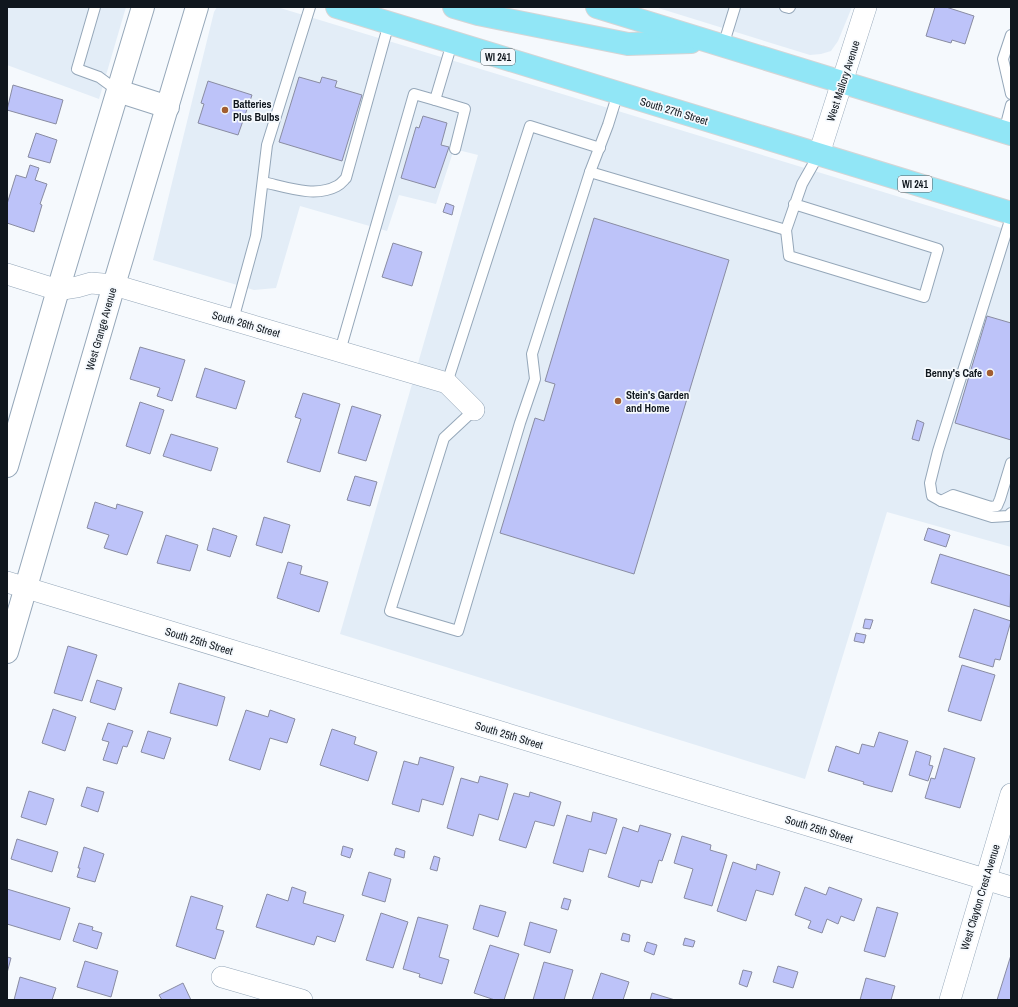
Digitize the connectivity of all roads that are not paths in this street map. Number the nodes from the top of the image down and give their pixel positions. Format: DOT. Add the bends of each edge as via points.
graph roads {
  1 [pos="95,7"];
  2 [pos="143,7"];
  3 [pos="197,7"];
  4 [pos="310,7"];
  5 [pos="337,7"];
  6 [pos="454,7"];
  7 [pos="597,7"];
  8 [pos="735,7"];
  9 [pos="785,7"];
  10 [pos="790,7"];
  11 [pos="866,7"];
  12 [pos="389,23"];
  13 [pos="1011,35"];
  14 [pos="452,42"];
  15 [pos="716,44"];
  16 [pos="842,82"];
  17 [pos="118,91"];
  18 [pos="618,93"];
  19 [pos="1011,94"];
  20 [pos="435,100"];
  21 [pos="1011,104"];
  22 [pos="168,108"];
  23 [pos="1008,133"];
  24 [pos="600,148"];
  25 [pos="455,149"];
  26 [pos="819,154"];
  27 [pos="590,172"];
  28 [pos="263,182"];
  29 [pos="794,204"];
  30 [pos="1011,213"];
  31 [pos="1011,217"];
  32 [pos="786,230"];
  33 [pos="7,274"];
  34 [pos="114,285"];
  35 [pos="58,290"];
  36 [pos="233,320"];
  37 [pos="340,351"];
  38 [pos="447,383"];
  39 [pos="474,410"];
  40 [pos="1011,463"];
  41 [pos="7,466"];
  42 [pos="940,501"];
  43 [pos="1011,513"];
  44 [pos="16,585"];
  45 [pos="7,652"];
  46 [pos="1011,794"];
  47 [pos="985,879"];
  48 [pos="1011,887"];
  49 [pos="222,977"];
  50 [pos="302,1000"];
  51 [pos="950,1000"];
  1 -- 17 [label="lane" via="77,70 99,77"];
  2 -- 17 [label="street"];
  3 -- 22 [label="street, West Grange Avenue"];
  4 -- 28 [label="lane" via="267,145"];
  5 -- 12 [label="main road, South 27th Street / WI 241"];
  6 -- 15 [label="main road" via="628,44"];
  7 -- 15 [label="main road"];
  8 -- 15 [label="lane"];
  9 -- 10 [label="lane"];
  11 -- 16 [label="street, West Mallory Avenue"];
  12 -- 14 [label="main road, South 27th Street / WI 241"];
  12 -- 28 [label="lane" via="346,178 338,186 312,192"];
  13 -- 19 [label="lane" via="1003,59"];
  14 -- 18 [label="main road, South 27th Street / WI 241"];
  14 -- 20 [label="lane"];
  15 -- 16 [label="main road"];
  16 -- 23 [label="main road"];
  16 -- 26 [label="street, West Mallory Avenue"];
  17 -- 22 [label="street"];
  17 -- 35 [label="street"];
  18 -- 24 [label="lane"];
  18 -- 26 [label="main road, South 27th Street / WI 241"];
  20 -- 25 [label="lane" via="466,110"];
  20 -- 37 [label="lane" via="414,94"];
  21 -- 23 [label="lane"];
  22 -- 34 [label="street, West Grange Avenue"];
  24 -- 27 [label="lane"];
  24 -- 38 [label="lane" via="530,126"];
  26 -- 29 [label="lane"];
  26 -- 30 [label="main road, South 27th Street / WI 241"];
  27 -- 32 [label="lane"];
  27 -- 39 [label="lane" via="532,354 535,379 458,631 390,611 444,438"];
  28 -- 36 [label="lane" via="256,236"];
  29 -- 32 [label="lane"];
  29 -- 32 [label="lane" via="938,249 924,297 789,256"];
  31 -- 42 [label="lane" via="938,451 930,483 932,496"];
  33 -- 35 [label="street, South 26th Street"];
  34 -- 35 [label="street, South 26th Street" via="91,283"];
  34 -- 36 [label="street, South 26th Street"];
  34 -- 44 [label="street, West Grange Avenue"];
  35 -- 41 [label="street"];
  36 -- 37 [label="street, South 26th Street"];
  37 -- 38 [label="street, South 26th Street"];
  38 -- 39 [label="street, South 26th Street"];
  40 -- 42 [label="lane" via="997,506 991,507 953,495"];
  42 -- 43 [label="lane" via="992,517 1008,516"];
  44 -- 45 [label="street, West Grange Avenue"];
  44 -- 47 [label="street, South 25th Street"];
  46 -- 47 [label="street, West Clayton Crest Avenue"];
  47 -- 48 [label="street, South 25th Street"];
  47 -- 51 [label="street, West Clayton Crest Avenue"];
  49 -- 50 [label="street"];
}
